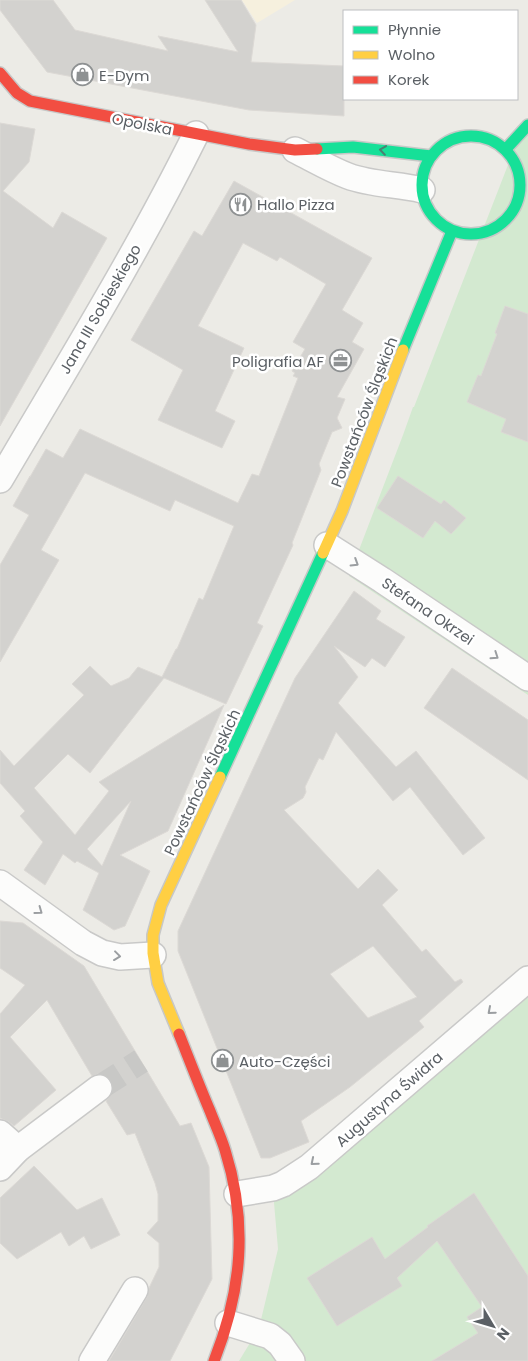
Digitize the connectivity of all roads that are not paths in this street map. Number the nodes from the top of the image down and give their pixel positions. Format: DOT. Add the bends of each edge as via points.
graph roads {
  1 [pos="0,73"];
  2 [pos="528,125"];
  3 [pos="196,134"];
  4 [pos="506,149"];
  5 [pos="295,150"];
  6 [pos="431,156"];
  7 [pos="422,190"];
  8 [pos="452,232"];
  9 [pos="0,480"];
  10 [pos="327,545"];
  11 [pos="528,678"];
  12 [pos="0,883"];
  13 [pos="153,955"];
  14 [pos="528,979"];
  15 [pos="98,1088"];
  16 [pos="9,1141"];
  17 [pos="0,1168"];
  18 [pos="237,1194"];
  19 [pos="136,1290"];
  20 [pos="228,1323"];
  21 [pos="92,1361"];
  22 [pos="214,1361"];
  23 [pos="292,1361"];
  1 -- 3 [label="street, Opolska" via="16,93 30,101"];
  2 -- 4 [label="street"];
  3 -- 5 [label="street, Opolska"];
  3 -- 9 [label="street, Jana III Sobieskiego" via="136,248"];
  4 -- 6 [label="street" via="492,140 458,137 443,144"];
  4 -- 8 [label="street" via="515,162 521,191 511,215 491,231 465,235"];
  6 -- 5 [label="street, Opolska, one-way" via="353,147"];
  5 -- 7 [label="street, Opolska" via="349,176"];
  6 -- 7 [label="street" via="423,172"];
  7 -- 8 [label="street" via="426,207 437,222"];
  8 -- 10 [label="street, Powstańców Śląskich"];
  10 -- 11 [label="street, Stefana Okrzei, one-way"];
  10 -- 13 [label="street, Powstańców Śląskich" via="159,911 154,926"];
  12 -- 13 [label="street, one-way" via="83,943 102,953 120,957"];
  13 -- 18 [label="street, Powstańców Śląskich" via="161,990 225,1148"];
  14 -- 18 [label="street, Augustyna Świdra, one-way" via="309,1166 283,1184"];
  15 -- 16 [label="street"];
  16 -- 17 [label="street"];
  18 -- 20 [label="street, Powstańców Śląskich" via="239,1253"];
  19 -- 21 [label="street"];
  20 -- 22 [label="street, Powstańców Śląskich"];
  20 -- 23 [label="street" via="270,1336"];
}
